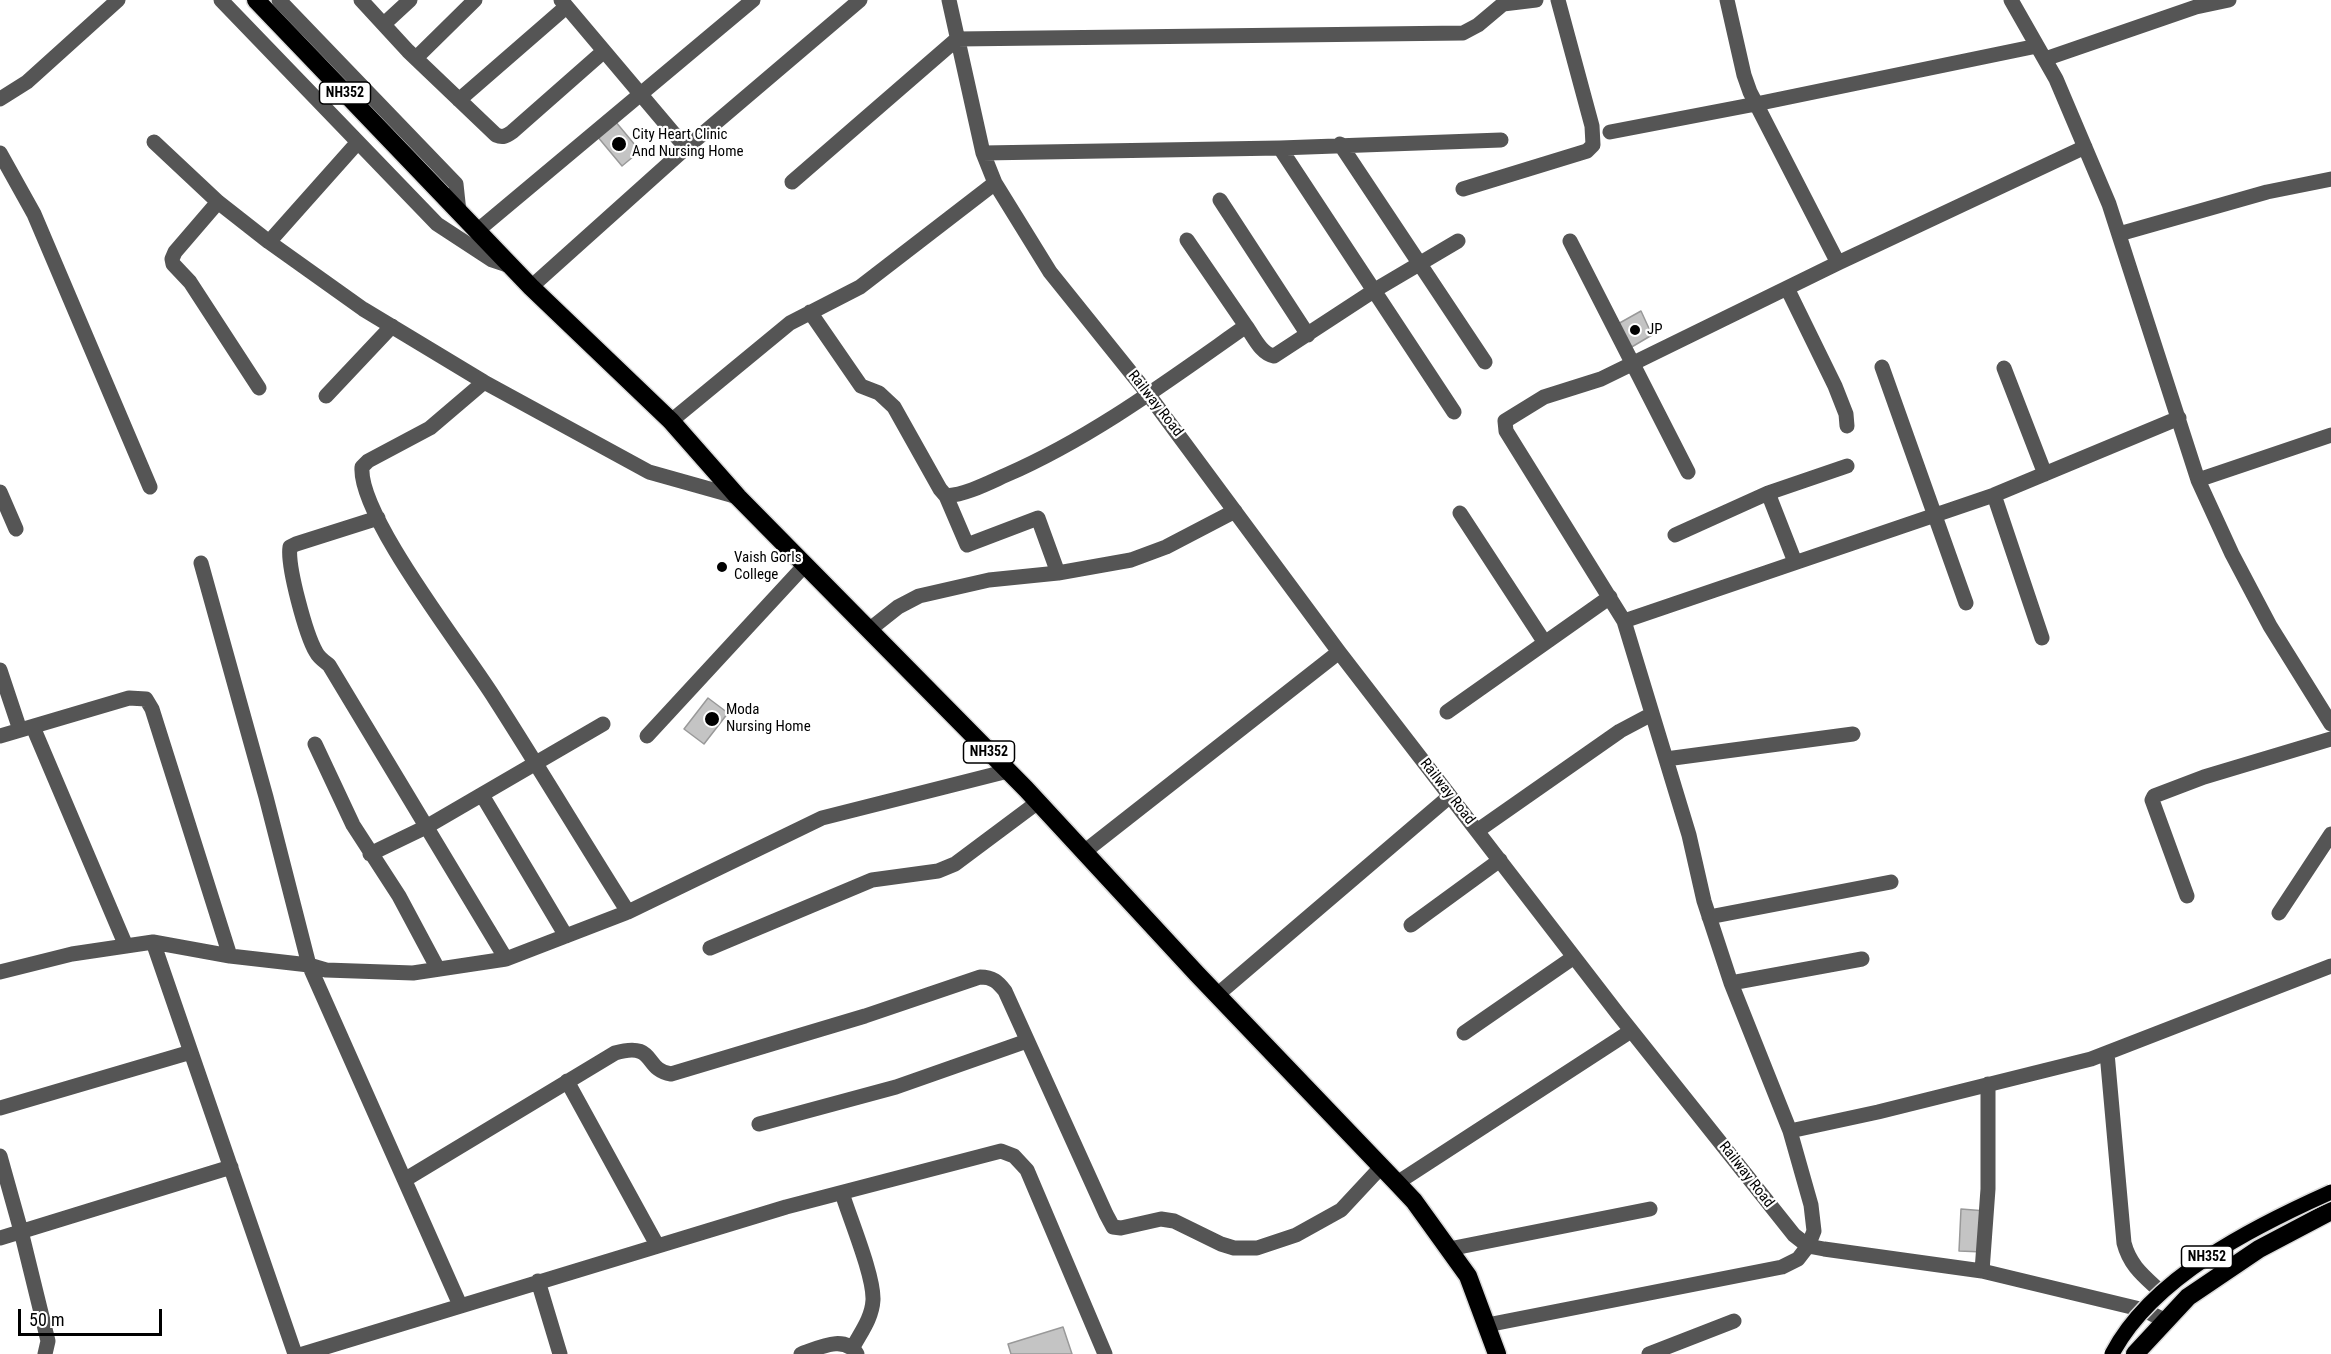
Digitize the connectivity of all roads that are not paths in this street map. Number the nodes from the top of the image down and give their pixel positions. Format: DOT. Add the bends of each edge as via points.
graph roads {
  1 [pos="118,0"];
  2 [pos="221,0"];
  3 [pos="256,0"];
  4 [pos="279,0"];
  5 [pos="361,0"];
  6 [pos="410,0"];
  7 [pos="475,0"];
  8 [pos="753,0"];
  9 [pos="860,0"];
  10 [pos="949,0"];
  11 [pos="1536,0"];
  12 [pos="1558,0"];
  13 [pos="1727,0"];
  14 [pos="2011,0"];
  15 [pos="2229,0"];
  16 [pos="1500,2"];
  17 [pos="563,3"];
  18 [pos="384,24"];
  19 [pos="957,39"];
  20 [pos="604,51"];
  21 [pos="2041,53"];
  22 [pos="416,58"];
  23 [pos="641,94"];
  24 [pos="0,99"];
  25 [pos="459,100"];
  26 [pos="1756,104"];
  27 [pos="1611,132"];
  28 [pos="1501,140"];
  29 [pos="154,142"];
  30 [pos="358,142"];
  31 [pos="1340,144"];
  32 [pos="2085,147"];
  33 [pos="686,148"];
  34 [pos="1280,148"];
  35 [pos="0,153"];
  36 [pos="982,153"];
  37 [pos="2331,179"];
  38 [pos="792,182"];
  39 [pos="995,183"];
  40 [pos="1463,189"];
  41 [pos="1220,200"];
  42 [pos="218,202"];
  43 [pos="459,212"];
  44 [pos="477,231"];
  45 [pos="2119,234"];
  46 [pos="1187,240"];
  47 [pos="1458,241"];
  48 [pos="1570,241"];
  49 [pos="269,242"];
  50 [pos="1420,262"];
  51 [pos="1838,263"];
  52 [pos="510,266"];
  53 [pos="531,287"];
  54 [pos="1787,288"];
  55 [pos="1375,290"];
  56 [pos="810,312"];
  57 [pos="392,326"];
  58 [pos="1246,326"];
  59 [pos="1308,334"];
  60 [pos="1485,362"];
  61 [pos="1632,364"];
  62 [pos="1882,367"];
  63 [pos="2004,368"];
  64 [pos="484,381"];
  65 [pos="259,388"];
  66 [pos="1148,394"];
  67 [pos="326,396"];
  68 [pos="1454,412"];
  69 [pos="2179,418"];
  70 [pos="671,421"];
  71 [pos="1847,426"];
  72 [pos="2331,435"];
  73 [pos="1847,466"];
  74 [pos="1688,472"];
  75 [pos="2045,474"];
  76 [pos="2198,480"];
  77 [pos="150,487"];
  78 [pos="0,492"];
  79 [pos="1768,493"];
  80 [pos="1994,495"];
  81 [pos="946,496"];
  82 [pos="738,497"];
  83 [pos="1235,511"];
  84 [pos="1460,513"];
  85 [pos="1937,516"];
  86 [pos="378,518"];
  87 [pos="15,529"];
  88 [pos="1675,536"];
  89 [pos="1795,562"];
  90 [pos="201,563"];
  91 [pos="805,565"];
  92 [pos="1058,573"];
  93 [pos="1610,597"];
  94 [pos="1966,603"];
  95 [pos="1624,621"];
  96 [pos="869,630"];
  97 [pos="2042,638"];
  98 [pos="1545,643"];
  99 [pos="1339,652"];
  100 [pos="0,669"];
  101 [pos="1447,712"];
  102 [pos="1652,714"];
  103 [pos="603,724"];
  104 [pos="2331,724"];
  105 [pos="26,729"];
  106 [pos="1853,734"];
  107 [pos="0,735"];
  108 [pos="647,736"];
  109 [pos="2331,740"];
  110 [pos="315,744"];
  111 [pos="1666,759"];
  112 [pos="536,765"];
  113 [pos="1008,771"];
  114 [pos="482,795"];
  115 [pos="1450,796"];
  116 [pos="1038,802"];
  117 [pos="426,827"];
  118 [pos="1477,831"];
  119 [pos="2331,834"];
  120 [pos="1084,852"];
  121 [pos="370,854"];
  122 [pos="1500,860"];
  123 [pos="1891,882"];
  124 [pos="2187,896"];
  125 [pos="628,912"];
  126 [pos="2279,913"];
  127 [pos="1709,917"];
  128 [pos="1411,925"];
  129 [pos="566,936"];
  130 [pos="153,942"];
  131 [pos="126,946"];
  132 [pos="710,948"];
  133 [pos="230,956"];
  134 [pos="1574,957"];
  135 [pos="506,959"];
  136 [pos="1862,959"];
  137 [pos="309,965"];
  138 [pos="2331,966"];
  139 [pos="438,969"];
  140 [pos="0,972"];
  141 [pos="1731,983"];
  142 [pos="1217,995"];
  143 [pos="1631,1031"];
  144 [pos="1464,1033"];
  145 [pos="1027,1041"];
  146 [pos="191,1052"];
  147 [pos="2107,1053"];
  148 [pos="567,1082"];
  149 [pos="1988,1084"];
  150 [pos="0,1108"];
  151 [pos="759,1124"];
  152 [pos="1790,1131"];
  153 [pos="0,1156"];
  154 [pos="1382,1166"];
  155 [pos="231,1167"];
  156 [pos="406,1179"];
  157 [pos="1397,1183"];
  158 [pos="2331,1187"];
  159 [pos="2331,1192"];
  160 [pos="842,1193"];
  161 [pos="1650,1209"];
  162 [pos="2331,1211"];
  163 [pos="21,1231"];
  164 [pos="0,1238"];
  165 [pos="657,1245"];
  166 [pos="1808,1246"];
  167 [pos="1449,1249"];
  168 [pos="1982,1270"];
  169 [pos="538,1281"];
  170 [pos="2162,1292"];
  171 [pos="460,1305"];
  172 [pos="2144,1310"];
  173 [pos="1734,1321"];
  174 [pos="2166,1321"];
  175 [pos="1486,1325"];
  176 [pos="855,1351"];
  177 [pos="45,1354"];
  178 [pos="295,1354"];
  179 [pos="303,1354"];
  180 [pos="560,1354"];
  181 [pos="801,1354"];
  182 [pos="1104,1354"];
  183 [pos="1497,1354"];
  184 [pos="1649,1354"];
  185 [pos="2103,1354"];
  186 [pos="2112,1354"];
  187 [pos="2135,1354"];
  1 -- 24 [label="street" via="27,82"];
  2 -- 30 [label="street"];
  3 -- 43 [label="highway, NH352"];
  4 -- 43 [label="street" via="456,184"];
  5 -- 18 [label="street"];
  6 -- 18 [label="street"];
  7 -- 22 [label="street"];
  8 -- 23 [label="street"];
  9 -- 33 [label="street"];
  10 -- 19 [label="street, Railway Road"];
  11 -- 16 [label="street"];
  12 -- 40 [label="street" via="1592,126 1593,145 1587,151"];
  13 -- 26 [label="street" via="1744,75"];
  14 -- 21 [label="street"];
  15 -- 21 [label="street"];
  16 -- 19 [label="street" via="1478,25 1463,33"];
  17 -- 20 [label="street"];
  17 -- 25 [label="street"];
  18 -- 22 [label="street"];
  19 -- 36 [label="street, Railway Road"];
  19 -- 38 [label="street"];
  20 -- 23 [label="street"];
  20 -- 25 [label="street" via="505,136 496,135"];
  21 -- 26 [label="street"];
  21 -- 32 [label="street"];
  22 -- 25 [label="street"];
  23 -- 33 [label="street"];
  23 -- 44 [label="street"];
  26 -- 27 [label="street"];
  26 -- 51 [label="street"];
  28 -- 31 [label="street"];
  29 -- 42 [label="street"];
  30 -- 49 [label="street"];
  30 -- 52 [label="street" via="437,224 492,260"];
  31 -- 34 [label="street"];
  31 -- 50 [label="street"];
  32 -- 45 [label="street"];
  32 -- 51 [label="street"];
  33 -- 53 [label="street"];
  34 -- 36 [label="street"];
  34 -- 55 [label="street"];
  35 -- 77 [label="street" via="34,214"];
  36 -- 39 [label="street, Railway Road"];
  37 -- 45 [label="street" via="2267,192"];
  39 -- 56 [label="street" via="860,287"];
  39 -- 66 [label="street, Railway Road" via="1050,272"];
  41 -- 59 [label="street"];
  42 -- 49 [label="street"];
  42 -- 65 [label="street" via="175,252 173,264 190,282"];
  43 -- 44 [label="highway, NH352"];
  44 -- 52 [label="highway, NH352"];
  45 -- 69 [label="street"];
  46 -- 58 [label="street"];
  47 -- 50 [label="street"];
  48 -- 61 [label="street"];
  49 -- 57 [label="street"];
  50 -- 55 [label="street"];
  50 -- 60 [label="street"];
  51 -- 54 [label="street"];
  52 -- 53 [label="highway, NH352"];
  53 -- 70 [label="highway, NH352"];
  54 -- 61 [label="street"];
  54 -- 71 [label="street" via="1835,386"];
  55 -- 59 [label="street"];
  55 -- 68 [label="street"];
  56 -- 70 [label="street" via="790,323"];
  56 -- 81 [label="street" via="861,386 879,393 894,406"];
  57 -- 64 [label="street"];
  57 -- 67 [label="street"];
  58 -- 59 [label="street" via="1263,351 1274,356"];
  58 -- 66 [label="street"];
  61 -- 74 [label="street"];
  61 -- 93 [label="street" via="1590,384 1544,397 1508,417 1504,426"];
  62 -- 85 [label="street"];
  63 -- 75 [label="street"];
  64 -- 82 [label="street" via="649,472"];
  64 -- 86 [label="street" via="430,428 362,467 365,488"];
  66 -- 81 [label="street" via="1055,453 968,492"];
  66 -- 83 [label="street, Railway Road"];
  69 -- 75 [label="street"];
  69 -- 76 [label="street"];
  70 -- 82 [label="highway, NH352"];
  72 -- 76 [label="street"];
  73 -- 79 [label="street"];
  75 -- 80 [label="street"];
  76 -- 104 [label="street" via="2270,626"];
  78 -- 87 [label="street"];
  79 -- 88 [label="street"];
  79 -- 89 [label="street"];
  80 -- 85 [label="street"];
  80 -- 97 [label="street"];
  81 -- 92 [label="street" via="967,545 1038,518"];
  82 -- 91 [label="highway, NH352"];
  83 -- 92 [label="street" via="1166,547 1131,560"];
  83 -- 99 [label="street, Railway Road"];
  84 -- 98 [label="street"];
  85 -- 89 [label="street"];
  85 -- 94 [label="street"];
  86 -- 112 [label="street" via="391,544"];
  86 -- 117 [label="street" via="296,544 290,548 291,567 315,651 329,666"];
  89 -- 95 [label="street"];
  90 -- 137 [label="street"];
  91 -- 96 [label="highway, NH352"];
  91 -- 108 [label="street"];
  92 -- 96 [label="street" via="989,580 919,596"];
  93 -- 95 [label="street"];
  93 -- 98 [label="street"];
  95 -- 102 [label="street"];
  96 -- 113 [label="highway, NH352"];
  98 -- 101 [label="street"];
  99 -- 115 [label="street, Railway Road"];
  99 -- 120 [label="street"];
  100 -- 105 [label="street"];
  102 -- 111 [label="street"];
  102 -- 118 [label="street" via="1620,731"];
  103 -- 112 [label="street"];
  105 -- 107 [label="street"];
  105 -- 131 [label="street"];
  105 -- 133 [label="street" via="129,698 146,699"];
  106 -- 111 [label="street"];
  109 -- 124 [label="street" via="2204,777 2154,796 2152,800"];
  110 -- 121 [label="street"];
  111 -- 127 [label="street"];
  112 -- 114 [label="street"];
  112 -- 125 [label="street"];
  113 -- 116 [label="highway, NH352"];
  113 -- 125 [label="street" via="822,818"];
  114 -- 117 [label="street"];
  114 -- 129 [label="street"];
  115 -- 118 [label="street, Railway Road"];
  115 -- 142 [label="street"];
  116 -- 120 [label="highway, NH352"];
  116 -- 132 [label="street" via="955,864 938,871 865,882"];
  117 -- 121 [label="street"];
  117 -- 135 [label="street"];
  118 -- 122 [label="street, Railway Road"];
  119 -- 126 [label="street"];
  120 -- 142 [label="highway, NH352"];
  121 -- 139 [label="street" via="399,896"];
  122 -- 128 [label="street"];
  122 -- 134 [label="street, Railway Road"];
  123 -- 127 [label="street"];
  125 -- 129 [label="street"];
  127 -- 141 [label="street"];
  129 -- 135 [label="street"];
  130 -- 131 [label="street"];
  130 -- 133 [label="street"];
  130 -- 146 [label="street"];
  131 -- 140 [label="street" via="72,954"];
  133 -- 137 [label="street"];
  134 -- 143 [label="street, Railway Road"];
  134 -- 144 [label="street"];
  135 -- 139 [label="street"];
  136 -- 141 [label="street"];
  137 -- 139 [label="street" via="326,970 413,973"];
  137 -- 156 [label="street"];
  138 -- 147 [label="street"];
  141 -- 152 [label="street"];
  142 -- 154 [label="highway, NH352"];
  143 -- 157 [label="street"];
  143 -- 166 [label="street, Railway Road" via="1782,1221"];
  145 -- 148 [label="street" via="1005,991 989,976 980,976 865,1016 671,1074 659,1070 640,1050 630,1048"];
  145 -- 151 [label="street" via="896,1088"];
  145 -- 154 [label="street" via="1113,1227 1161,1219 1186,1225 1234,1248 1257,1248 1296,1235 1341,1210"];
  146 -- 150 [label="street"];
  146 -- 155 [label="street"];
  147 -- 149 [label="street"];
  147 -- 170 [label="street" via="2124,1243 2132,1263"];
  148 -- 156 [label="street"];
  148 -- 165 [label="street"];
  149 -- 152 [label="street"];
  149 -- 168 [label="street" via="1988,1189"];
  152 -- 166 [label="street" via="1811,1205 1814,1231"];
  153 -- 163 [label="street"];
  154 -- 157 [label="highway, NH352"];
  155 -- 163 [label="street"];
  155 -- 178 [label="street"];
  156 -- 171 [label="street"];
  157 -- 167 [label="highway, NH352"];
  158 -- 170 [label="highway, NH352" via="2253,1227 2176,1278"];
  159 -- 186 [label="main road, bridge" via="2228,1244 2193,1268 2142,1314"];
  160 -- 165 [label="street"];
  160 -- 176 [label="street" via="873,1300"];
  160 -- 182 [label="street" via="1001,1151 1014,1156 1027,1170"];
  161 -- 167 [label="street"];
  162 -- 174 [label="highway, NH352" via="2259,1249 2188,1297"];
  163 -- 164 [label="street"];
  163 -- 177 [label="street" via="48,1341"];
  165 -- 169 [label="street"];
  166 -- 168 [label="street"];
  166 -- 175 [label="street" via="1798,1259 1782,1267"];
  167 -- 175 [label="highway, NH352" via="1468,1276"];
  168 -- 172 [label="street"];
  169 -- 171 [label="street"];
  169 -- 180 [label="street"];
  170 -- 172 [label="highway, NH352"];
  171 -- 179 [label="street"];
  172 -- 174 [label="street"];
  172 -- 185 [label="highway, NH352"];
  173 -- 184 [label="street"];
  174 -- 187 [label="highway, NH352"];
  175 -- 183 [label="highway, NH352"];
  176 -- 181 [label="street" via="841,1342"];
}
